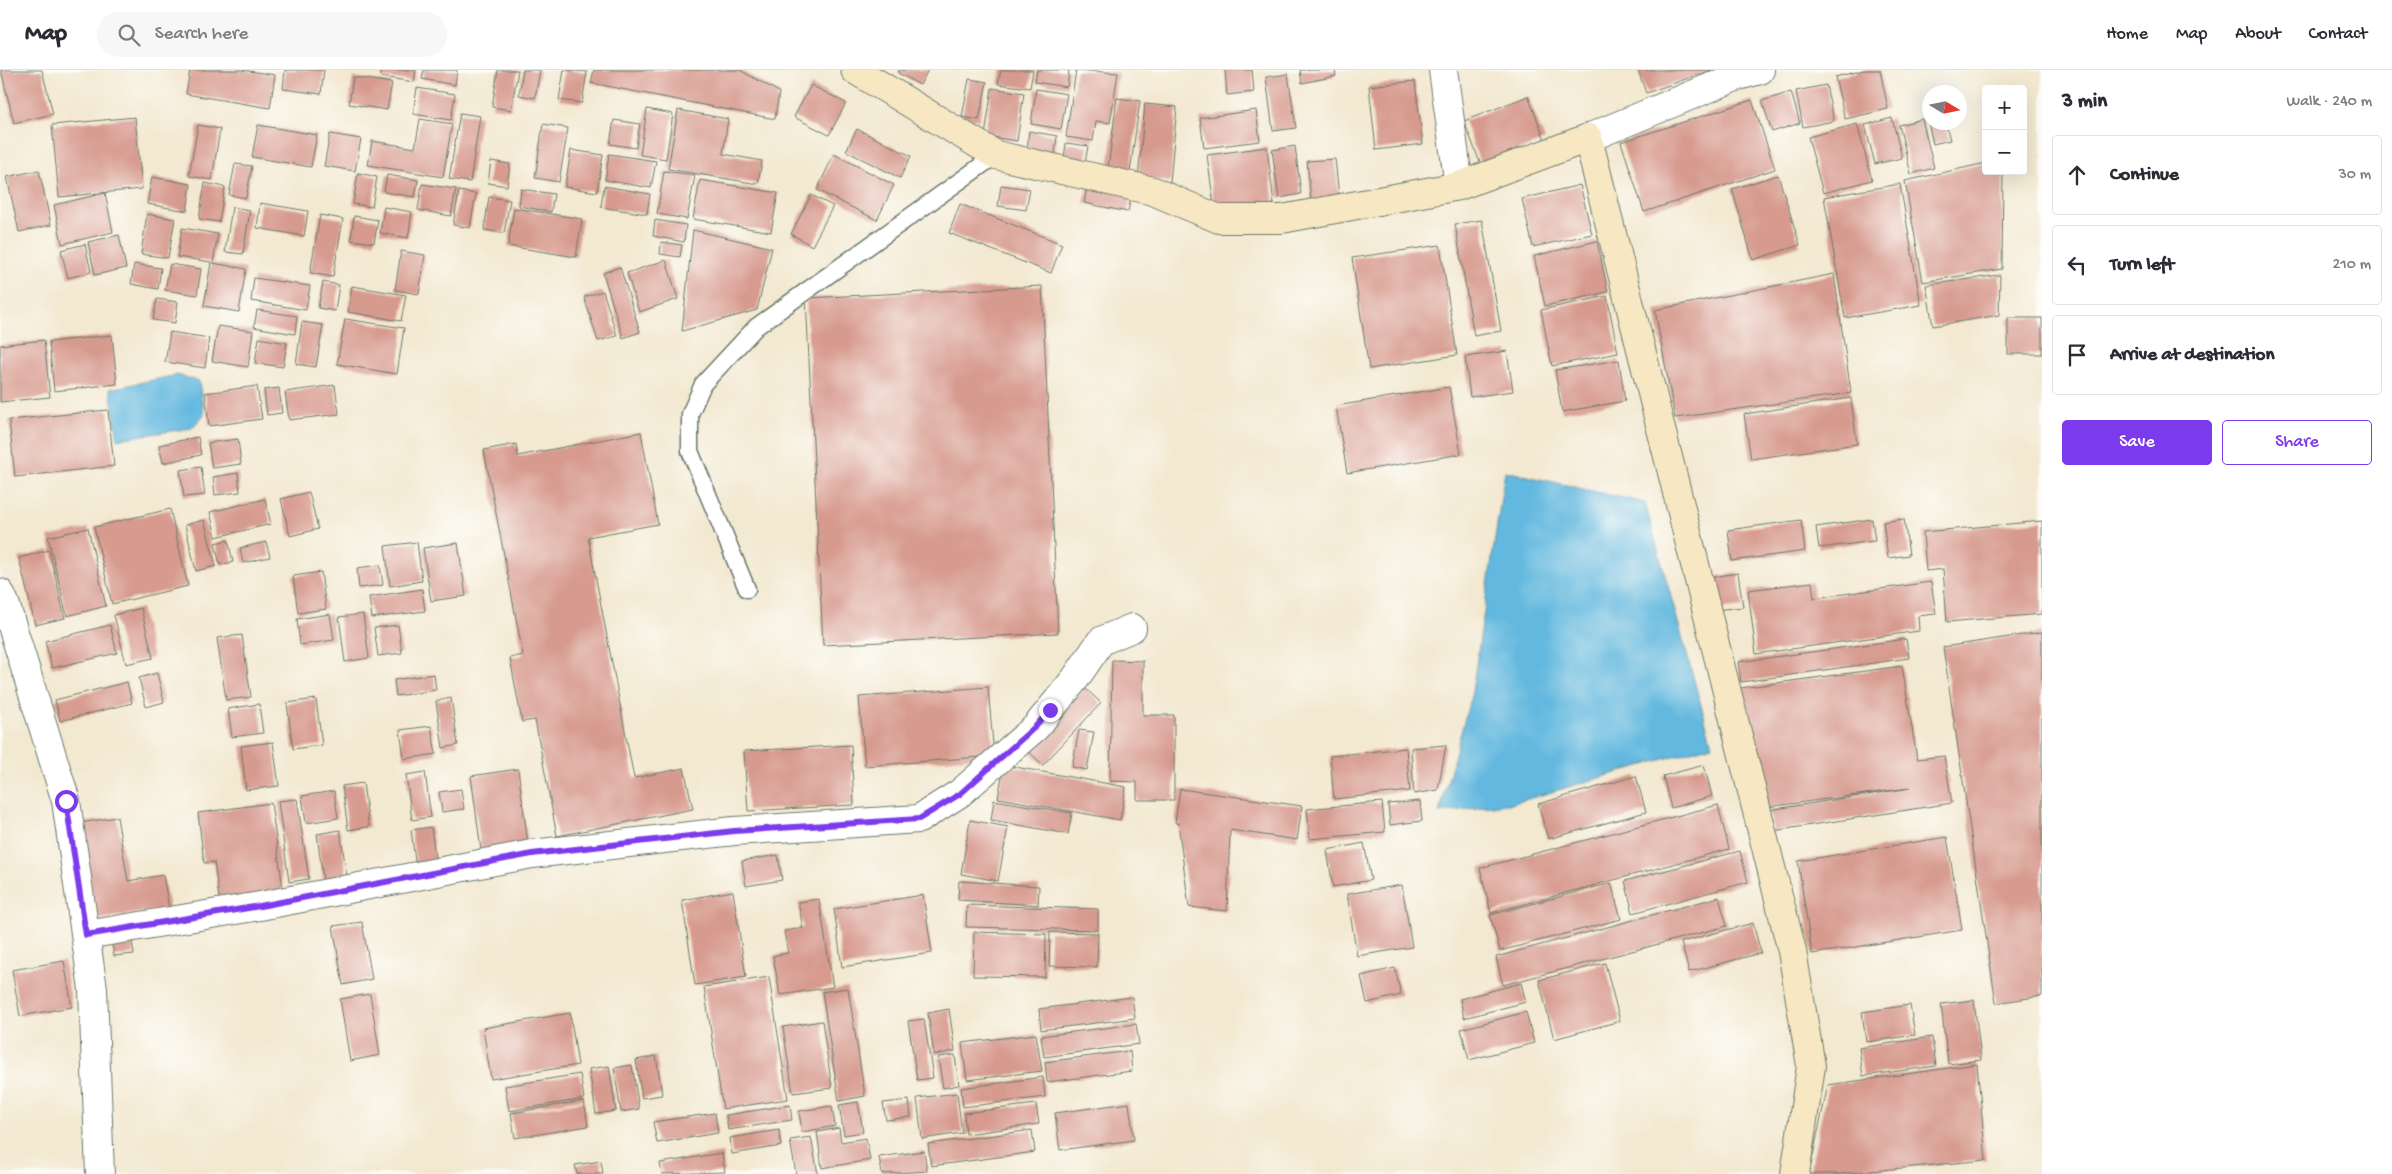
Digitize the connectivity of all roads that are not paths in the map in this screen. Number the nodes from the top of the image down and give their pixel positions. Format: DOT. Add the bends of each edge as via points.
graph roads {
  1 [pos="855,70"];
  2 [pos="1443,70"];
  3 [pos="1760,70"];
  4 [pos="1588,138"];
  5 [pos="996,155"];
  6 [pos="1459,186"];
  7 [pos="747,589"];
  8 [pos="0,594"];
  9 [pos="1132,628"];
  10 [pos="86,935"];
  11 [pos="100,1174"];
  12 [pos="1794,1174"];
  1 -- 5 [label="main road"];
  2 -- 6 [label="street"];
  3 -- 4 [label="street" via="1738,76"];
  4 -- 6 [label="main road"];
  4 -- 12 [label="main road" via="1792,951 1811,1066"];
  5 -- 6 [label="main road" via="1153,191 1219,219 1282,219"];
  5 -- 7 [label="lane" via="756,327 703,384 690,414 690,451"];
  8 -- 10 [label="street" via="66,801"];
  9 -- 10 [label="street" via="1101,641 1036,726 960,794 919,819 734,831 532,854 260,906"];
  10 -- 11 [label="street" via="93,989"];
}
